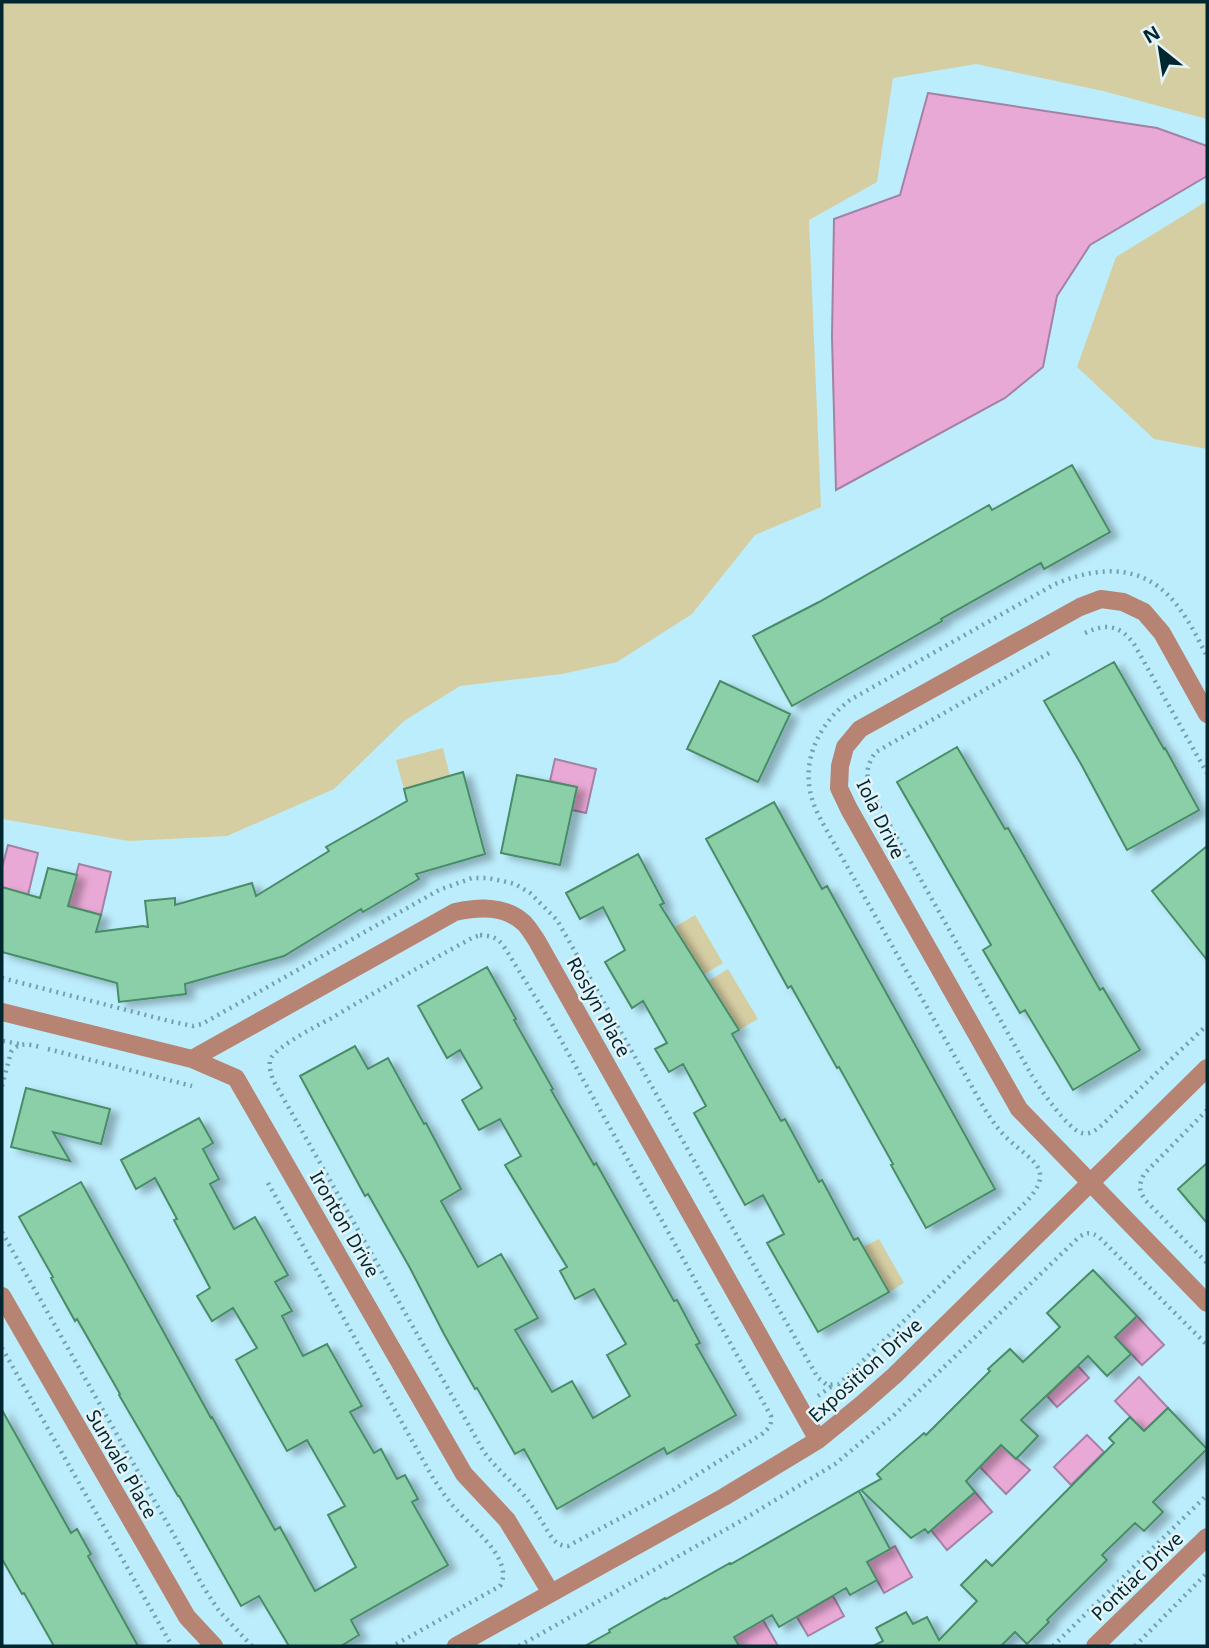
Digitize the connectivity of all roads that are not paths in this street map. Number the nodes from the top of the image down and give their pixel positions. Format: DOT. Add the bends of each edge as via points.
graph roads {
  1 [pos="1207,714"];
  2 [pos="2,1012"];
  3 [pos="192,1059"];
  4 [pos="1207,1068"];
  5 [pos="1090,1183"];
  6 [pos="2,1296"];
  7 [pos="1207,1303"];
  8 [pos="818,1440"];
  9 [pos="1207,1537"];
  10 [pos="551,1593"];
  11 [pos="214,1646"];
  12 [pos="456,1646"];
  13 [pos="1095,1646"];
  1 -- 5 [label="street, Iola Drive" via="1162,633 1144,612 1101,599 860,729 845,747 840,766 839,788 849,809 1019,1109"];
  2 -- 3 [label="street, Ironton Drive"];
  3 -- 8 [label="street, Roslyn Place" via="455,912 476,908 509,913 524,923 542,949"];
  3 -- 10 [label="street, Ironton Drive" via="236,1078 464,1474 507,1520"];
  4 -- 5 [label="street, Exposition Drive"];
  5 -- 7 [label="street"];
  5 -- 8 [label="street, Exposition Drive" via="895,1375"];
  6 -- 11 [label="street, Sunvale Place" via="187,1617"];
  8 -- 10 [label="street, Exposition Drive"];
  9 -- 13 [label="street, Pontiac Drive"];
  10 -- 12 [label="street, Exposition Drive"];
}
